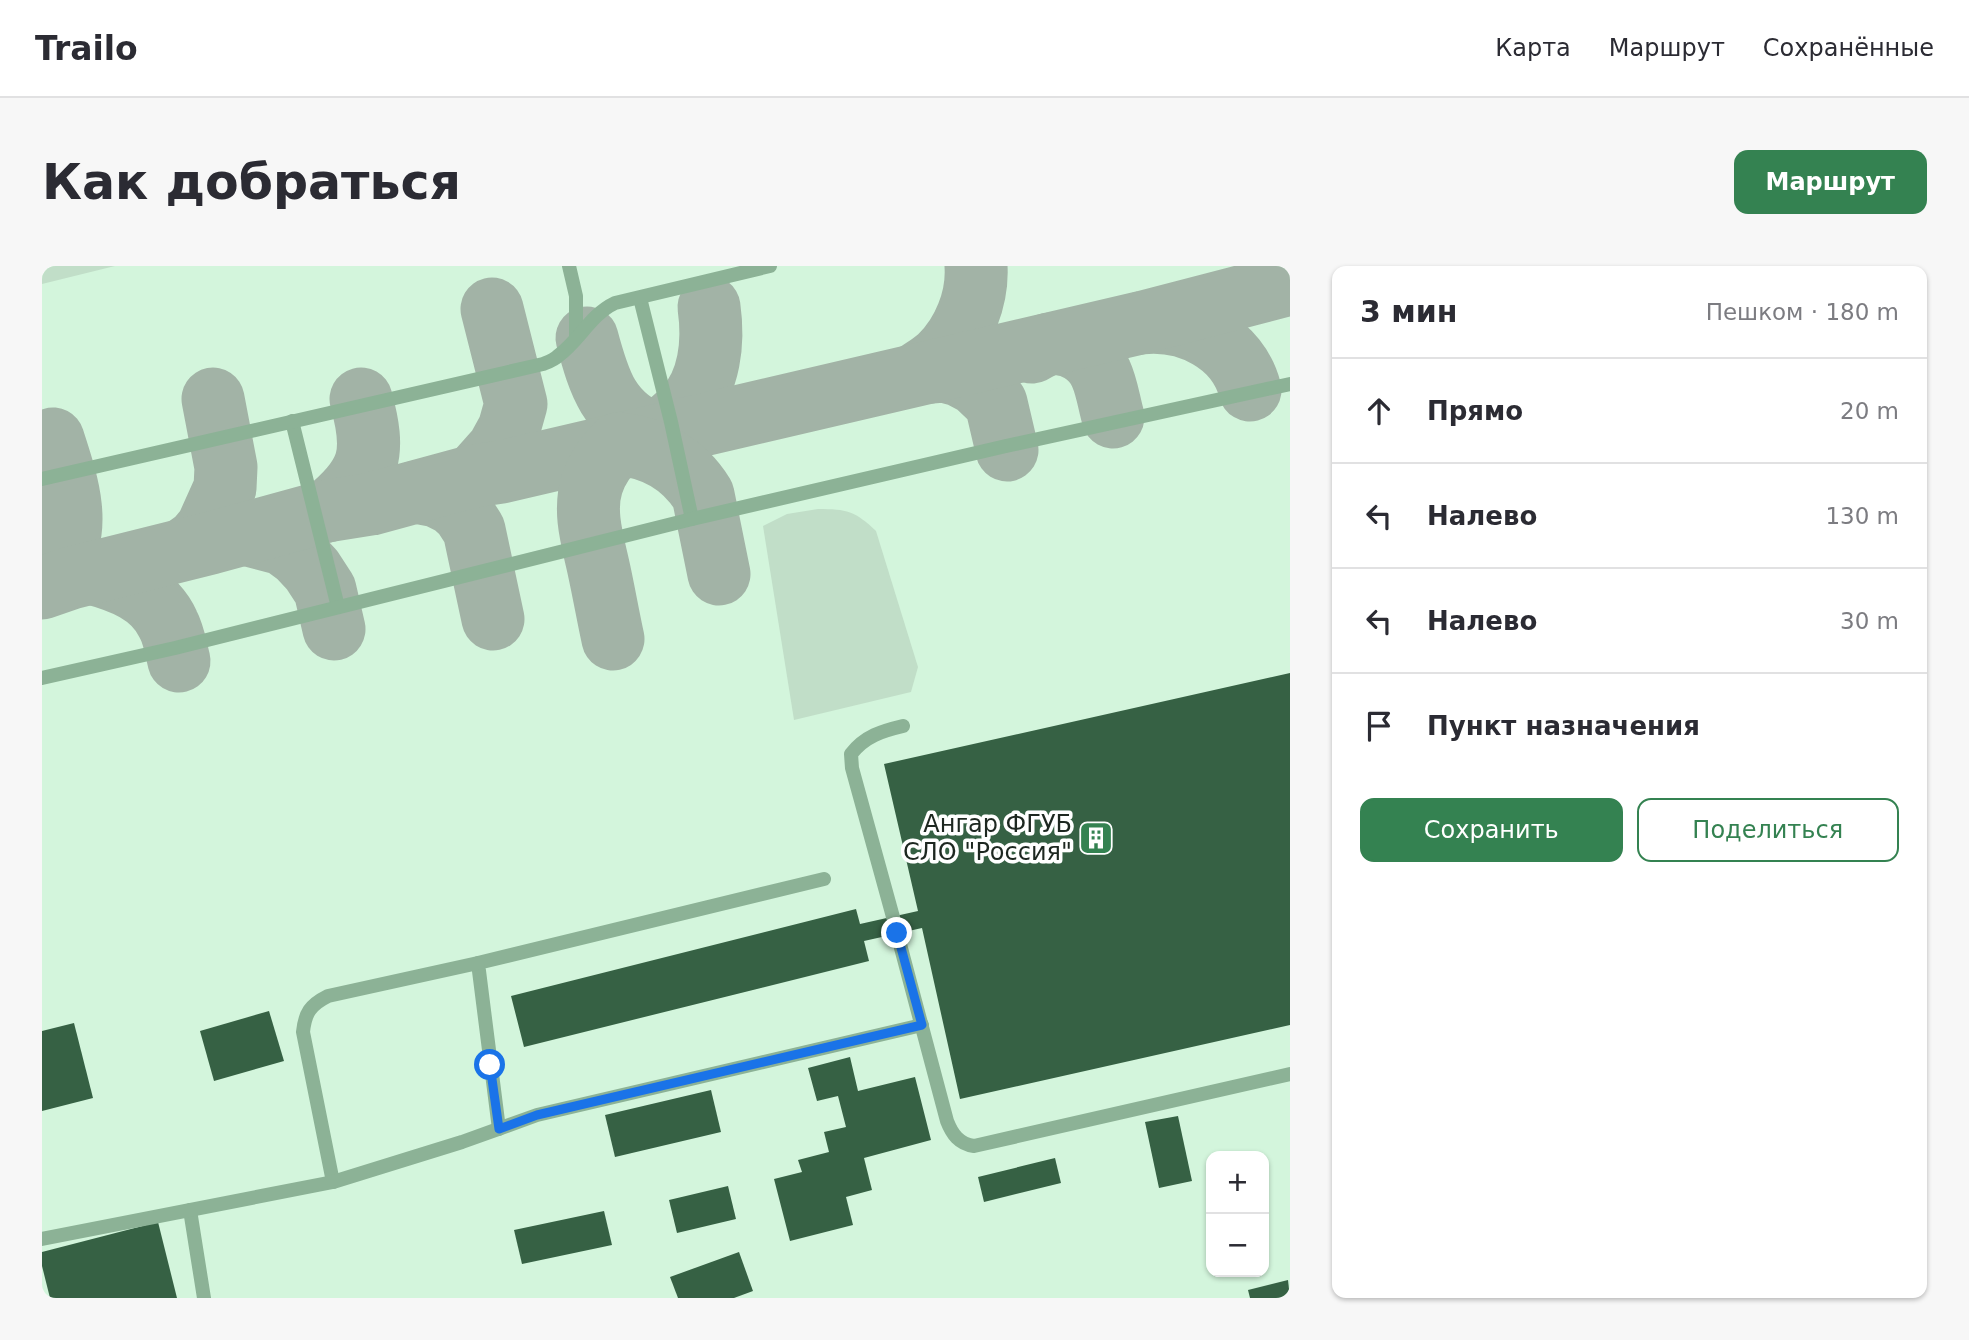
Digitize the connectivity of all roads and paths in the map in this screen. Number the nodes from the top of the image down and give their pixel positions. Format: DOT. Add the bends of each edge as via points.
graph roads {
  1 [pos="569,266"];
  2 [pos="770,266"];
  3 [pos="640,298"];
  4 [pos="576,338"];
  5 [pos="1290,384"];
  6 [pos="292,421"];
  7 [pos="42,479"];
  8 [pos="692,519"];
  9 [pos="338,607"];
  10 [pos="42,678"];
  11 [pos="903,726"];
  12 [pos="824,878"];
  13 [pos="893,917"];
  14 [pos="897,933"];
  15 [pos="478,963"];
  16 [pos="922,1025"];
  17 [pos="1290,1074"];
  18 [pos="499,1129"];
  19 [pos="333,1182"];
  20 [pos="190,1210"];
  21 [pos="42,1239"];
  22 [pos="204,1298"];
  1 -- 4 [label="lane" via="576,296"];
  2 -- 3 [label="lane"];
  3 -- 4 [label="lane" via="603,309"];
  3 -- 8 [label="lane"];
  4 -- 6 [label="lane" via="543,364"];
  5 -- 8 [label="lane"];
  6 -- 7 [label="lane"];
  6 -- 9 [label="lane"];
  8 -- 9 [label="lane"];
  9 -- 10 [label="lane"];
  11 -- 13 [label="lane" via="860,742 852,754"];
  12 -- 15 [label="lane"];
  14 -- 16 [label="lane"];
  15 -- 18 [label="lane"];
  15 -- 19 [label="lane" via="328,996 306,1012 303,1032"];
  16 -- 17 [label="lane" via="951,1132 966,1145"];
  16 -- 18 [label="lane" via="537,1115"];
  18 -- 19 [label="lane"];
  19 -- 20 [label="lane"];
  20 -- 21 [label="lane"];
  20 -- 22 [label="lane"];
}
